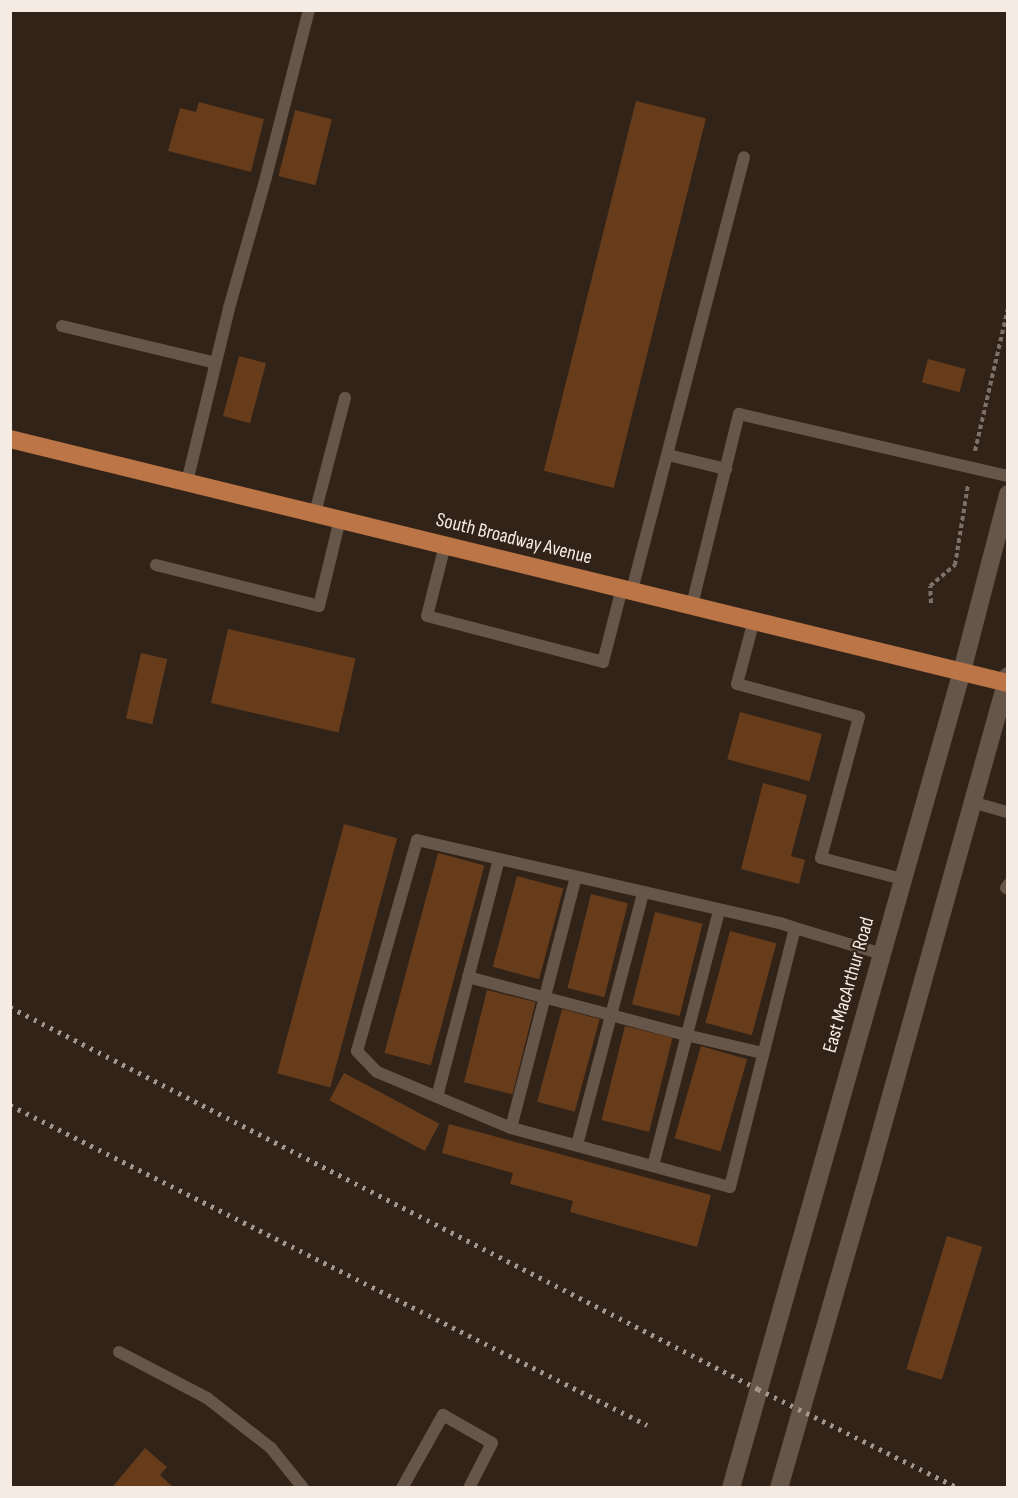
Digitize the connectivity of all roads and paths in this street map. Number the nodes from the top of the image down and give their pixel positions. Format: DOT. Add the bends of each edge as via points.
graph roads {
  1 [pos="309,10"];
  2 [pos="744,157"];
  3 [pos="62,326"];
  4 [pos="216,363"];
  5 [pos="345,398"];
  6 [pos="10,439"];
  7 [pos="668,455"];
  8 [pos="726,469"];
  9 [pos="1008,476"];
  10 [pos="187,482"];
  11 [pos="1008,494"];
  12 [pos="315,513"];
  13 [pos="340,519"];
  14 [pos="446,545"];
  15 [pos="156,565"];
  16 [pos="627,589"];
  17 [pos="692,605"];
  18 [pos="754,620"];
  19 [pos="962,671"];
  20 [pos="1007,681"];
  21 [pos="972,802"];
  22 [pos="1008,812"];
  23 [pos="499,859"];
  24 [pos="576,877"];
  25 [pos="902,879"];
  26 [pos="643,893"];
  27 [pos="719,910"];
  28 [pos="795,928"];
  29 [pos="882,954"];
  30 [pos="468,977"];
  31 [pos="545,998"];
  32 [pos="611,1014"];
  33 [pos="686,1035"];
  34 [pos="762,1053"];
  35 [pos="437,1097"];
  36 [pos="511,1128"];
  37 [pos="577,1145"];
  38 [pos="653,1166"];
  39 [pos="119,1352"];
  40 [pos="303,1488"];
  41 [pos="402,1488"];
  42 [pos="470,1488"];
  43 [pos="731,1488"];
  44 [pos="779,1488"];
  1 -- 4 [label="lane"];
  2 -- 7 [label="lane"];
  3 -- 4 [label="lane"];
  4 -- 10 [label="lane"];
  5 -- 12 [label="lane"];
  6 -- 10 [label="main road, South Broadway Avenue"];
  7 -- 8 [label="lane"];
  7 -- 16 [label="lane"];
  8 -- 9 [label="lane" via="740,414"];
  8 -- 17 [label="lane"];
  10 -- 12 [label="main road, South Broadway Avenue"];
  11 -- 19 [label="street, East MacArthur Road"];
  12 -- 13 [label="main road, South Broadway Avenue"];
  13 -- 14 [label="main road, South Broadway Avenue"];
  13 -- 15 [label="lane" via="319,606"];
  14 -- 16 [label="main road, South Broadway Avenue"];
  14 -- 16 [label="lane" via="427,616 603,662"];
  16 -- 17 [label="main road, South Broadway Avenue"];
  17 -- 18 [label="main road, South Broadway Avenue"];
  18 -- 19 [label="main road, South Broadway Avenue"];
  18 -- 25 [label="lane" via="737,684 859,717 821,858"];
  19 -- 20 [label="main road, South Broadway Avenue"];
  19 -- 25 [label="street, East MacArthur Road"];
  20 -- 21 [label="street"];
  21 -- 22 [label="lane"];
  21 -- 44 [label="street"];
  23 -- 24 [label="lane"];
  23 -- 30 [label="lane"];
  23 -- 35 [label="lane" via="417,840 357,1051 377,1072"];
  24 -- 26 [label="lane"];
  24 -- 31 [label="lane"];
  25 -- 29 [label="street, East MacArthur Road"];
  26 -- 27 [label="lane"];
  26 -- 32 [label="lane"];
  27 -- 28 [label="lane"];
  27 -- 33 [label="lane"];
  28 -- 29 [label="lane"];
  28 -- 34 [label="lane"];
  29 -- 43 [label="street, East MacArthur Road"];
  30 -- 31 [label="lane"];
  30 -- 35 [label="lane"];
  31 -- 32 [label="lane"];
  31 -- 36 [label="lane"];
  32 -- 33 [label="lane"];
  32 -- 37 [label="lane"];
  33 -- 34 [label="lane"];
  33 -- 38 [label="lane"];
  34 -- 38 [label="lane" via="730,1186"];
  35 -- 36 [label="lane"];
  36 -- 37 [label="lane"];
  37 -- 38 [label="lane"];
  39 -- 40 [label="lane" via="207,1398 272,1448"];
  41 -- 42 [label="lane" via="443,1414 492,1443"];
}
